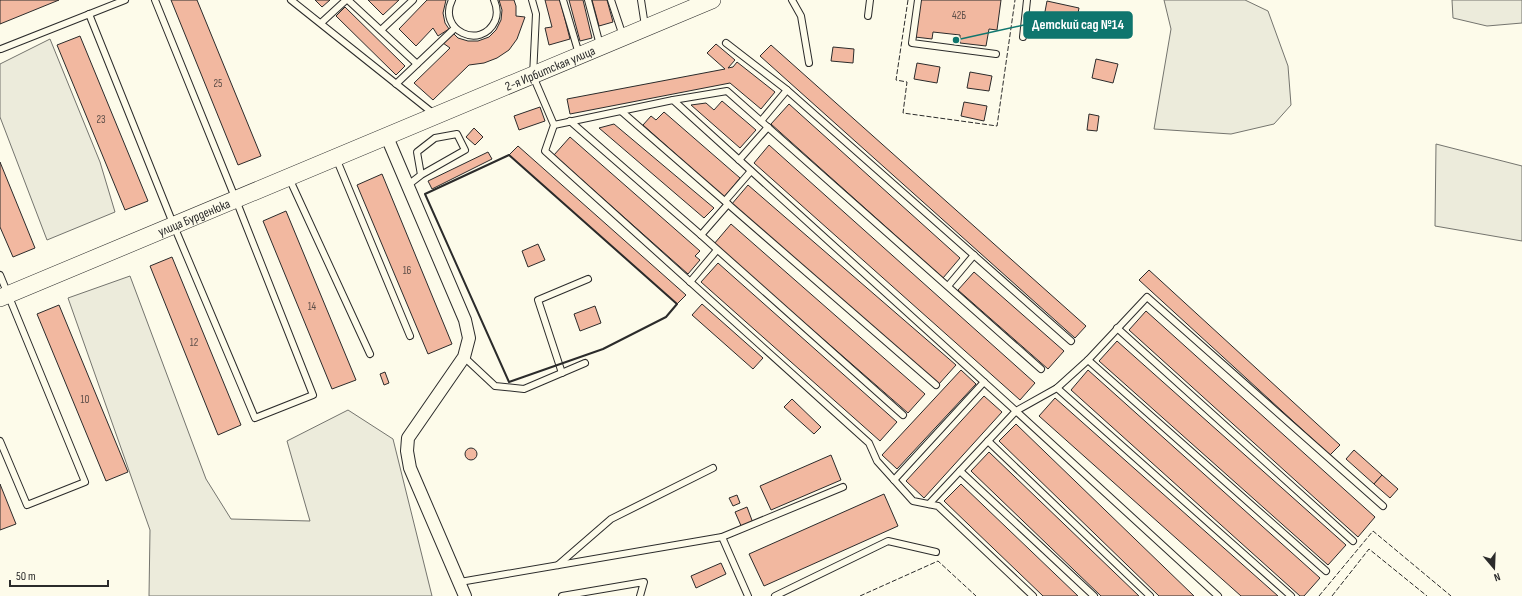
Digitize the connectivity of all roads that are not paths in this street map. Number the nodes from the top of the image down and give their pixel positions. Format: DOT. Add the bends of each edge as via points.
graph roads {
  1 [pos="125,0"];
  2 [pos="155,0"];
  3 [pos="291,0"];
  4 [pos="347,0"];
  5 [pos="413,0"];
  6 [pos="452,0"];
  7 [pos="494,0"];
  8 [pos="532,0"];
  9 [pos="563,0"];
  10 [pos="588,0"];
  11 [pos="611,0"];
  12 [pos="641,0"];
  13 [pos="712,0"];
  14 [pos="792,0"];
  15 [pos="870,0"];
  16 [pos="918,0"];
  17 [pos="1027,0"];
  18 [pos="88,14"];
  19 [pos="868,16"];
  20 [pos="321,24"];
  21 [pos="455,28"];
  22 [pos="646,28"];
  23 [pos="381,30"];
  24 [pos="623,37"];
  25 [pos="1023,37"];
  26 [pos="726,43"];
  27 [pos="601,47"];
  28 [pos="0,49"];
  29 [pos="996,54"];
  30 [pos="579,56"];
  31 [pos="809,63"];
  32 [pos="417,64"];
  33 [pos="532,76"];
  34 [pos="396,84"];
  35 [pos="787,90"];
  36 [pos="673,100"];
  37 [pos="621,111"];
  38 [pos="436,116"];
  39 [pos="570,121"];
  40 [pos="761,121"];
  41 [pos="554,125"];
  42 [pos="768,127"];
  43 [pos="387,136"];
  44 [pos="336,158"];
  45 [pos="739,160"];
  46 [pos="751,171"];
  47 [pos="421,175"];
  48 [pos="289,178"];
  49 [pos="408,185"];
  50 [pos="236,200"];
  51 [pos="727,202"];
  52 [pos="174,226"];
  53 [pos="701,235"];
  54 [pos="718,250"];
  55 [pos="974,255"];
  56 [pos="0,275"];
  57 [pos="588,279"];
  58 [pos="690,282"];
  59 [pos="948,286"];
  60 [pos="4,297"];
  61 [pos="1117,328"];
  62 [pos="410,336"];
  63 [pos="1071,341"];
  64 [pos="370,354"];
  65 [pos="464,358"];
  66 [pos="1088,360"];
  67 [pos="585,363"];
  68 [pos="1041,369"];
  69 [pos="562,373"];
  70 [pos="984,382"];
  71 [pos="936,385"];
  72 [pos="1057,388"];
  73 [pos="1016,411"];
  74 [pos="903,415"];
  75 [pos="0,441"];
  76 [pos="988,441"];
  77 [pos="713,468"];
  78 [pos="960,471"];
  79 [pos="894,480"];
  80 [pos="844,487"];
  81 [pos="929,504"];
  82 [pos="1383,506"];
  83 [pos="722,537"];
  84 [pos="1353,541"];
  85 [pos="936,552"];
  86 [pos="557,566"];
  87 [pos="1326,571"];
  88 [pos="460,582"];
  89 [pos="465,596"];
  90 [pos="562,596"];
  91 [pos="640,596"];
  92 [pos="748,596"];
  93 [pos="775,596"];
  94 [pos="1033,596"];
  95 [pos="1094,596"];
  96 [pos="1150,596"];
  97 [pos="1218,596"];
  98 [pos="1291,596"];
  1 -- 18 [label="lane"];
  2 -- 50 [label="lane"];
  3 -- 20 [label="lane"];
  4 -- 20 [label="lane"];
  4 -- 23 [label="lane"];
  5 -- 23 [label="lane"];
  6 -- 21 [label="lane" via="448,14"];
  7 -- 21 [label="lane" via="496,18 487,31 471,36 462,34"];
  8 -- 33 [label="lane" via="536,14"];
  9 -- 30 [label="lane"];
  10 -- 27 [label="lane"];
  11 -- 24 [label="lane"];
  12 -- 22 [label="lane"];
  13 -- 22 [label="street, 2-я Ирбитская улица"];
  14 -- 31 [label="lane" via="801,16"];
  15 -- 19 [label="lane"];
  16 -- 29 [label="lane" via="912,43"];
  17 -- 25 [label="lane"];
  18 -- 28 [label="lane"];
  18 -- 52 [label="lane"];
  20 -- 34 [label="lane"];
  21 -- 32 [label="lane"];
  22 -- 24 [label="street, 2-я Ирбитская улица"];
  23 -- 32 [label="lane"];
  24 -- 27 [label="street, 2-я Ирбитская улица"];
  26 -- 35 [label="lane"];
  27 -- 30 [label="street, 2-я Ирбитская улица"];
  30 -- 33 [label="street, 2-я Ирбитская улица"];
  32 -- 34 [label="lane"];
  33 -- 38 [label="street, 2-я Ирбитская улица"];
  33 -- 41 [label="lane"];
  34 -- 38 [label="lane"];
  35 -- 40 [label="lane"];
  35 -- 55 [label="lane"];
  36 -- 37 [label="lane"];
  36 -- 40 [label="lane" via="727,91"];
  36 -- 45 [label="lane"];
  37 -- 39 [label="lane"];
  37 -- 51 [label="lane"];
  38 -- 43 [label="street, 2-я Ирбитская улица"];
  39 -- 41 [label="lane"];
  39 -- 53 [label="lane"];
  40 -- 42 [label="lane"];
  41 -- 58 [label="lane" via="545,151"];
  42 -- 45 [label="lane"];
  42 -- 59 [label="lane"];
  43 -- 44 [label="street, улица Бурденюка"];
  43 -- 49 [label="street"];
  44 -- 48 [label="street, улица Бурденюка"];
  44 -- 62 [label="lane"];
  45 -- 46 [label="lane"];
  46 -- 51 [label="lane"];
  46 -- 70 [label="lane"];
  47 -- 47 [label="lane" via="465,150 457,134 435,138 416,152"];
  47 -- 49 [label="lane"];
  48 -- 50 [label="street, улица Бурденюка"];
  48 -- 64 [label="lane"];
  49 -- 65 [label="street" via="464,320 469,338"];
  50 -- 52 [label="street, улица Бурденюка"];
  50 -- 52 [label="lane" via="314,395 255,418"];
  51 -- 53 [label="lane"];
  51 -- 71 [label="lane"];
  52 -- 60 [label="street, улица Бурденюка"];
  53 -- 54 [label="lane"];
  54 -- 58 [label="lane"];
  54 -- 74 [label="lane"];
  55 -- 59 [label="lane"];
  55 -- 63 [label="lane"];
  56 -- 60 [label="lane"];
  57 -- 69 [label="lane" via="538,300"];
  58 -- 79 [label="lane" via="869,443 877,461"];
  59 -- 68 [label="lane"];
  60 -- 75 [label="lane" via="85,482 27,505"];
  61 -- 66 [label="lane"];
  61 -- 82 [label="lane" via="1147,297"];
  61 -- 84 [label="lane"];
  65 -- 69 [label="lane" via="494,386 524,388"];
  65 -- 88 [label="street" via="408,438 407,451 410,468"];
  66 -- 72 [label="lane"];
  66 -- 87 [label="lane"];
  67 -- 69 [label="lane"];
  70 -- 73 [label="lane"];
  70 -- 79 [label="lane"];
  72 -- 73 [label="lane"];
  72 -- 98 [label="lane"];
  73 -- 76 [label="lane"];
  73 -- 97 [label="lane"];
  76 -- 78 [label="lane"];
  76 -- 96 [label="lane"];
  77 -- 86 [label="lane" via="611,519"];
  78 -- 81 [label="lane"];
  78 -- 95 [label="lane"];
  79 -- 81 [label="lane" via="913,501"];
  80 -- 83 [label="lane"];
  81 -- 94 [label="lane" via="938,506"];
  83 -- 86 [label="lane"];
  83 -- 92 [label="lane"];
  85 -- 93 [label="lane" via="888,541"];
  86 -- 88 [label="lane"];
  88 -- 89 [label="street"];
  90 -- 91 [label="lane" via="644,582"];
}
